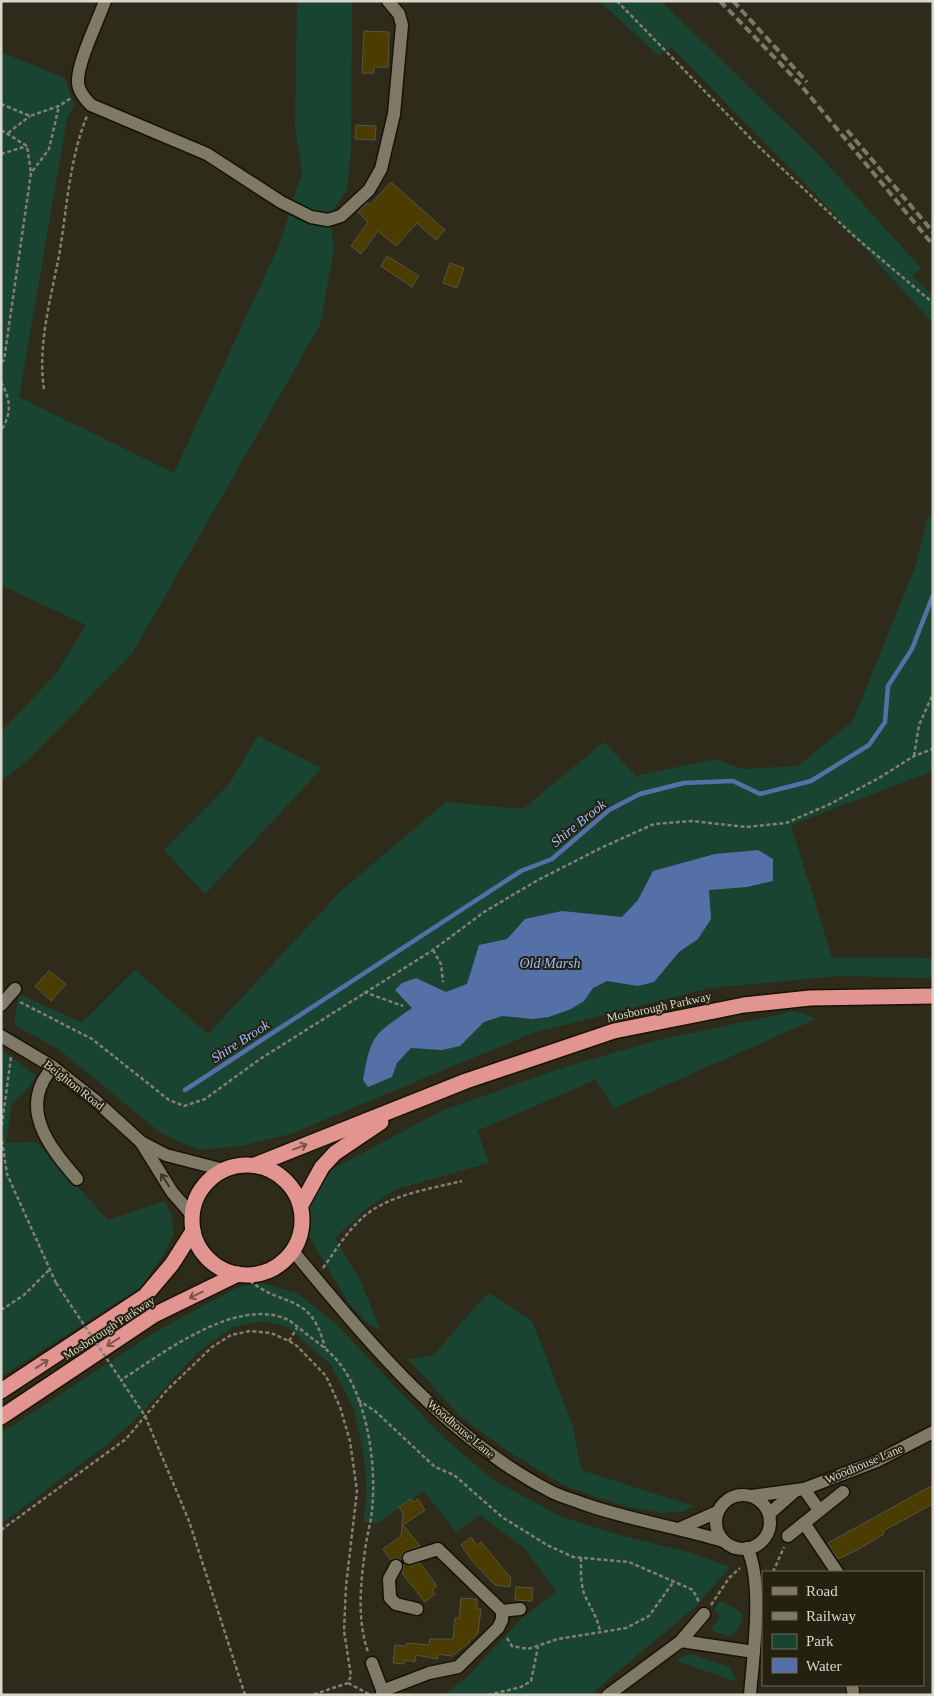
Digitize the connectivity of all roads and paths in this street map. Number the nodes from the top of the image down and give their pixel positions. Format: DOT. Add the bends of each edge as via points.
graph roads {
  1 [pos="105,1"];
  2 [pos="388,1"];
  3 [pos="617,1"];
  4 [pos="82,95"];
  5 [pos="1,104"];
  6 [pos="91,105"];
  7 [pos="59,106"];
  8 [pos="30,116"];
  9 [pos="1,130"];
  10 [pos="8,133"];
  11 [pos="27,146"];
  12 [pos="1,154"];
  13 [pos="31,173"];
  14 [pos="933,303"];
  15 [pos="1,362"];
  16 [pos="1,382"];
  17 [pos="44,389"];
  18 [pos="1,431"];
  19 [pos="933,694"];
  20 [pos="933,749"];
  21 [pos="914,756"];
  22 [pos="433,950"];
  23 [pos="443,982"];
  24 [pos="364,992"];
  25 [pos="933,996"];
  26 [pos="8,997"];
  27 [pos="403,1006"];
  28 [pos="7,1038"];
  29 [pos="52,1067"];
  30 [pos="403,1107"];
  31 [pos="1,1133"];
  32 [pos="141,1142"];
  33 [pos="254,1165"];
  34 [pos="224,1170"];
  35 [pos="76,1179"];
  36 [pos="462,1181"];
  37 [pos="301,1205"];
  38 [pos="192,1215"];
  39 [pos="193,1231"];
  40 [pos="292,1251"];
  41 [pos="50,1269"];
  42 [pos="240,1274"];
  43 [pos="316,1278"];
  44 [pos="1,1310"];
  45 [pos="298,1328"];
  46 [pos="289,1341"];
  47 [pos="325,1349"];
  48 [pos="121,1380"];
  49 [pos="1,1391"];
  50 [pos="357,1399"];
  51 [pos="146,1416"];
  52 [pos="1,1417"];
  53 [pos="933,1432"];
  54 [pos="799,1491"];
  55 [pos="843,1492"];
  56 [pos="752,1496"];
  57 [pos="819,1510"];
  58 [pos="717,1512"];
  59 [pos="769,1514"];
  60 [pos="804,1523"];
  61 [pos="681,1528"];
  62 [pos="1,1530"];
  63 [pos="788,1536"];
  64 [pos="723,1541"];
  65 [pos="750,1553"];
  66 [pos="409,1558"];
  67 [pos="581,1558"];
  68 [pos="396,1566"];
  69 [pos="773,1571"];
  70 [pos="836,1571"];
  71 [pos="674,1581"];
  72 [pos="416,1609"];
  73 [pos="520,1609"];
  74 [pos="502,1611"];
  75 [pos="704,1614"];
  76 [pos="498,1628"];
  77 [pos="600,1632"];
  78 [pos="681,1641"];
  79 [pos="538,1646"];
  80 [pos="757,1648"];
  81 [pos="372,1663"];
  82 [pos="348,1683"];
  83 [pos="379,1694"];
  84 [pos="245,1695"];
  85 [pos="312,1695"];
  86 [pos="488,1695"];
  87 [pos="608,1695"];
  88 [pos="750,1695"];
  1 -- 4 [label="street" via="80,70 78,83"];
  2 -- 6 [label="street" via="399,14 402,25 394,114 376,181 341,216 328,220 311,217 281,202 207,154"];
  3 -- 14 [label="path" via="758,146 854,236"];
  4 -- 6 [label="street"];
  4 -- 7 [label="path" via="68,98"];
  5 -- 8 [label="path"];
  6 -- 17 [label="path" via="80,132 42,355"];
  7 -- 8 [label="path"];
  7 -- 13 [label="path" via="49,149"];
  8 -- 10 [label="path"];
  9 -- 10 [label="path"];
  10 -- 11 [label="path"];
  11 -- 12 [label="path"];
  11 -- 13 [label="path"];
  13 -- 15 [label="path" via="4,360"];
  16 -- 18 [label="path" via="10,398 8,420"];
  19 -- 21 [label="path" via="919,725"];
  20 -- 21 [label="path"];
  21 -- 22 [label="path" via="880,778 786,823 746,827 693,821 654,824 538,880 484,912"];
  22 -- 23 [label="path" via="441,964"];
  22 -- 24 [label="path"];
  24 -- 26 [label="path" via="205,1099 184,1106 169,1100 92,1039"];
  24 -- 27 [label="path"];
  25 -- 30 [label="highway, Mosborough Parkway" via="810,998 683,1016 614,1031 539,1055"];
  28 -- 29 [label="street, Beighton Road"];
  28 -- 31 [label="path"];
  29 -- 32 [label="street, Beighton Road"];
  29 -- 35 [label="street" via="40,1084 38,1098 42,1131 51,1149"];
  33 -- 30 [label="highway, Mosborough Parkway, one-way"];
  30 -- 37 [label="highway, Mosborough Parkway" via="336,1153 322,1168"];
  31 -- 41 [label="path" via="7,1174"];
  32 -- 34 [label="street, Beighton Road" via="166,1154"];
  38 -- 32 [label="street, Beighton Road, one-way" via="172,1192"];
  33 -- 34 [label="highway"];
  33 -- 37 [label="highway" via="273,1171 286,1180"];
  34 -- 38 [label="highway" via="201,1190"];
  36 -- 43 [label="path" via="409,1195 362,1218"];
  37 -- 40 [label="highway" via="300,1238"];
  38 -- 39 [label="highway"];
  39 -- 42 [label="highway" via="205,1256 220,1268"];
  49 -- 39 [label="highway, Mosborough Parkway, one-way" via="145,1296 172,1264"];
  40 -- 42 [label="highway" via="277,1266 259,1274"];
  40 -- 43 [label="street, Woodhouse Lane"];
  41 -- 44 [label="path" via="24,1296"];
  41 -- 48 [label="path, bridge"];
  42 -- 47 [label="path" via="255,1285 305,1308 320,1327"];
  42 -- 52 [label="highway, Mosborough Parkway, one-way" via="154,1315"];
  43 -- 61 [label="street, Woodhouse Lane" via="406,1380 450,1422 494,1457 553,1493 617,1515"];
  45 -- 46 [label="path"];
  45 -- 47 [label="path"];
  45 -- 48 [label="path" via="286,1319 243,1315 178,1344"];
  46 -- 51 [label="path" via="271,1333 250,1331 232,1335 190,1366"];
  46 -- 82 [label="path" via="298,1346 326,1376 350,1441 356,1491 344,1631 351,1676"];
  47 -- 50 [label="path" via="346,1374"];
  48 -- 51 [label="path"];
  50 -- 67 [label="path" via="375,1411 436,1467 454,1475 502,1517 547,1546"];
  50 -- 81 [label="path" via="373,1451 372,1512 360,1601 362,1632"];
  51 -- 62 [label="path" via="126,1438"];
  51 -- 84 [label="path" via="189,1521"];
  53 -- 54 [label="street, Woodhouse Lane" via="877,1461"];
  54 -- 56 [label="street, Woodhouse Lane"];
  54 -- 57 [label="street"];
  54 -- 59 [label="street, Woodhouse Lane"];
  55 -- 57 [label="street"];
  56 -- 58 [label="street" via="739,1494 730,1498"];
  56 -- 59 [label="street" via="760,1500"];
  57 -- 60 [label="street"];
  58 -- 61 [label="street"];
  58 -- 64 [label="street" via="716,1526"];
  59 -- 65 [label="street" via="768,1532"];
  60 -- 63 [label="street"];
  60 -- 70 [label="street"];
  61 -- 64 [label="street, Woodhouse Lane"];
  63 -- 69 [label="path"];
  64 -- 65 [label="street"];
  65 -- 75 [label="path"];
  65 -- 80 [label="street"];
  66 -- 74 [label="street" via="438,1549"];
  67 -- 71 [label="path" via="629,1562"];
  67 -- 77 [label="path" via="585,1597 593,1609"];
  68 -- 72 [label="street" via="389,1578 390,1598 396,1604"];
  71 -- 75 [label="path" via="693,1590"];
  71 -- 77 [label="path" via="656,1608 643,1619 626,1628"];
  73 -- 74 [label="street"];
  74 -- 76 [label="street"];
  75 -- 78 [label="street"];
  76 -- 79 [label="path" via="512,1646 521,1649"];
  76 -- 83 [label="street" via="458,1667 429,1672"];
  77 -- 79 [label="path"];
  78 -- 80 [label="street"];
  78 -- 87 [label="street"];
  79 -- 86 [label="path" via="531,1680 510,1691"];
  80 -- 88 [label="street"];
  81 -- 83 [label="street"];
  82 -- 83 [label="path"];
  82 -- 85 [label="path"];
}
